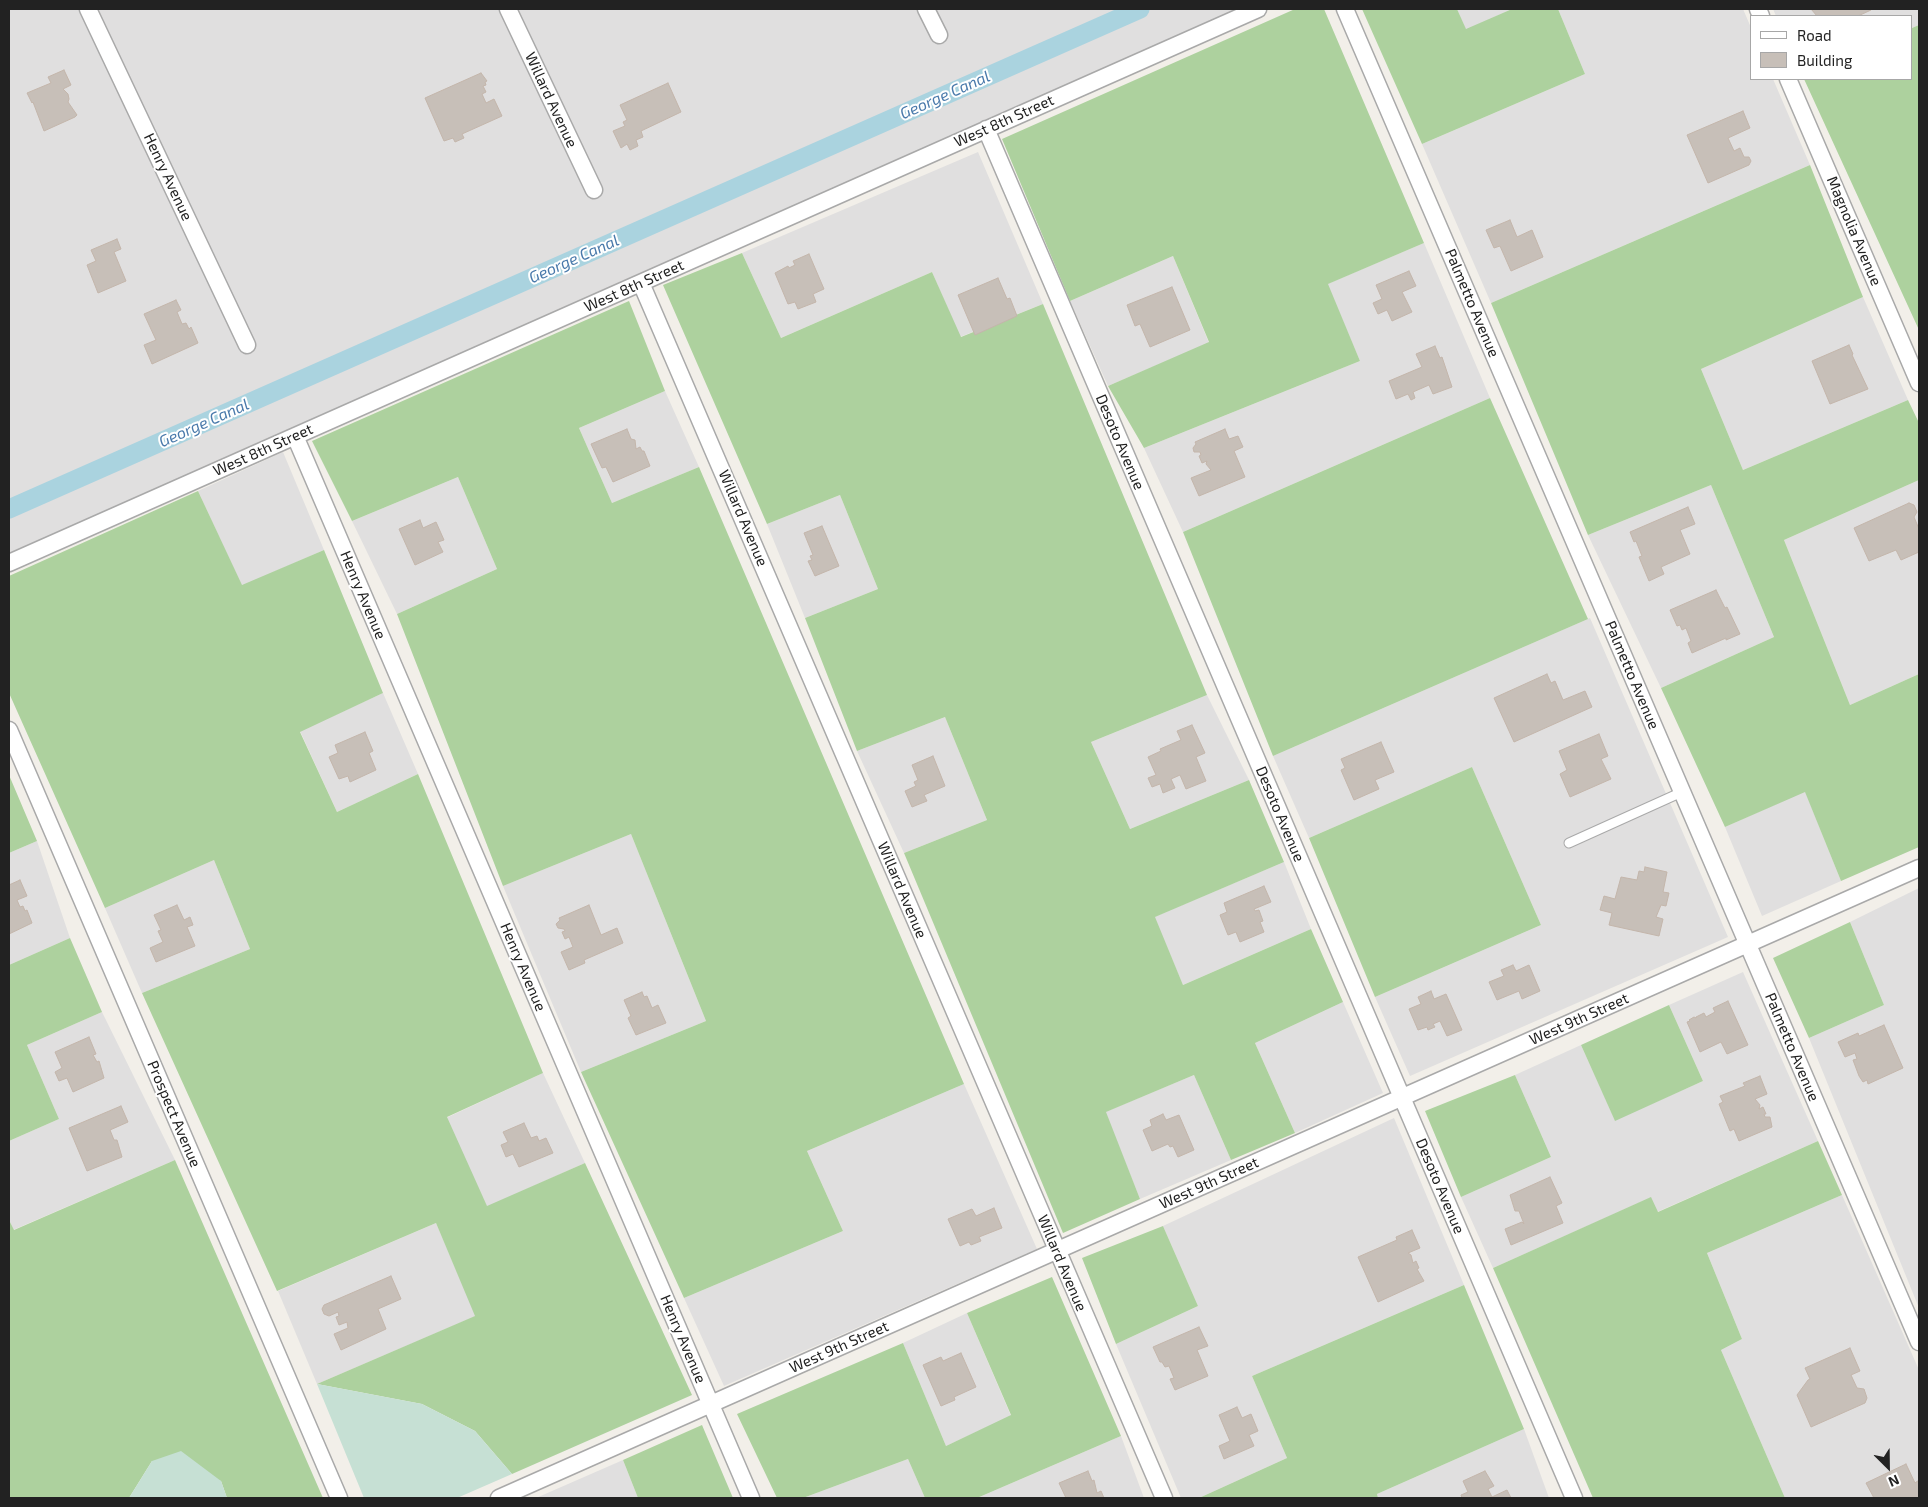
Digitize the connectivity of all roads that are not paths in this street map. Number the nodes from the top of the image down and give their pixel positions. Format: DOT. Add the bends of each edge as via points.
graph roads {
  1 [pos="88,9"];
  2 [pos="508,9"];
  3 [pos="926,9"];
  4 [pos="1258,9"];
  5 [pos="1346,9"];
  6 [pos="939,35"];
  7 [pos="1788,80"];
  8 [pos="986,129"];
  9 [pos="594,190"];
  10 [pos="641,283"];
  11 [pos="247,345"];
  12 [pos="1919,383"];
  13 [pos="295,436"];
  14 [pos="9,562"];
  15 [pos="9,730"];
  16 [pos="1682,792"];
  17 [pos="1569,843"];
  18 [pos="1919,868"];
  19 [pos="1748,944"];
  20 [pos="1402,1098"];
  21 [pos="1057,1250"];
  22 [pos="1919,1342"];
  23 [pos="711,1405"];
  24 [pos="339,1498"];
  25 [pos="499,1498"];
  26 [pos="751,1498"];
  27 [pos="1164,1498"];
  28 [pos="1574,1498"];
  1 -- 11 [label="street, Henry Avenue"];
  2 -- 9 [label="street, Willard Avenue"];
  3 -- 6 [label="street"];
  4 -- 8 [label="street, West 8th Street"];
  5 -- 16 [label="street, Palmetto Avenue"];
  7 -- 12 [label="street, Magnolia Avenue"];
  8 -- 10 [label="street, West 8th Street"];
  8 -- 20 [label="street, Desoto Avenue"];
  10 -- 13 [label="street, West 8th Street"];
  10 -- 21 [label="street, Willard Avenue"];
  13 -- 14 [label="street, West 8th Street"];
  13 -- 23 [label="street, Henry Avenue"];
  15 -- 24 [label="street, Prospect Avenue"];
  16 -- 17 [label="lane"];
  16 -- 19 [label="street, Palmetto Avenue"];
  18 -- 19 [label="street, West 9th Street"];
  19 -- 20 [label="street, West 9th Street"];
  19 -- 22 [label="street, Palmetto Avenue"];
  20 -- 21 [label="street, West 9th Street"];
  20 -- 28 [label="street, Desoto Avenue"];
  21 -- 23 [label="street, West 9th Street"];
  21 -- 27 [label="street, Willard Avenue"];
  23 -- 25 [label="street, West 9th Street"];
  23 -- 26 [label="street, Henry Avenue"];
}
